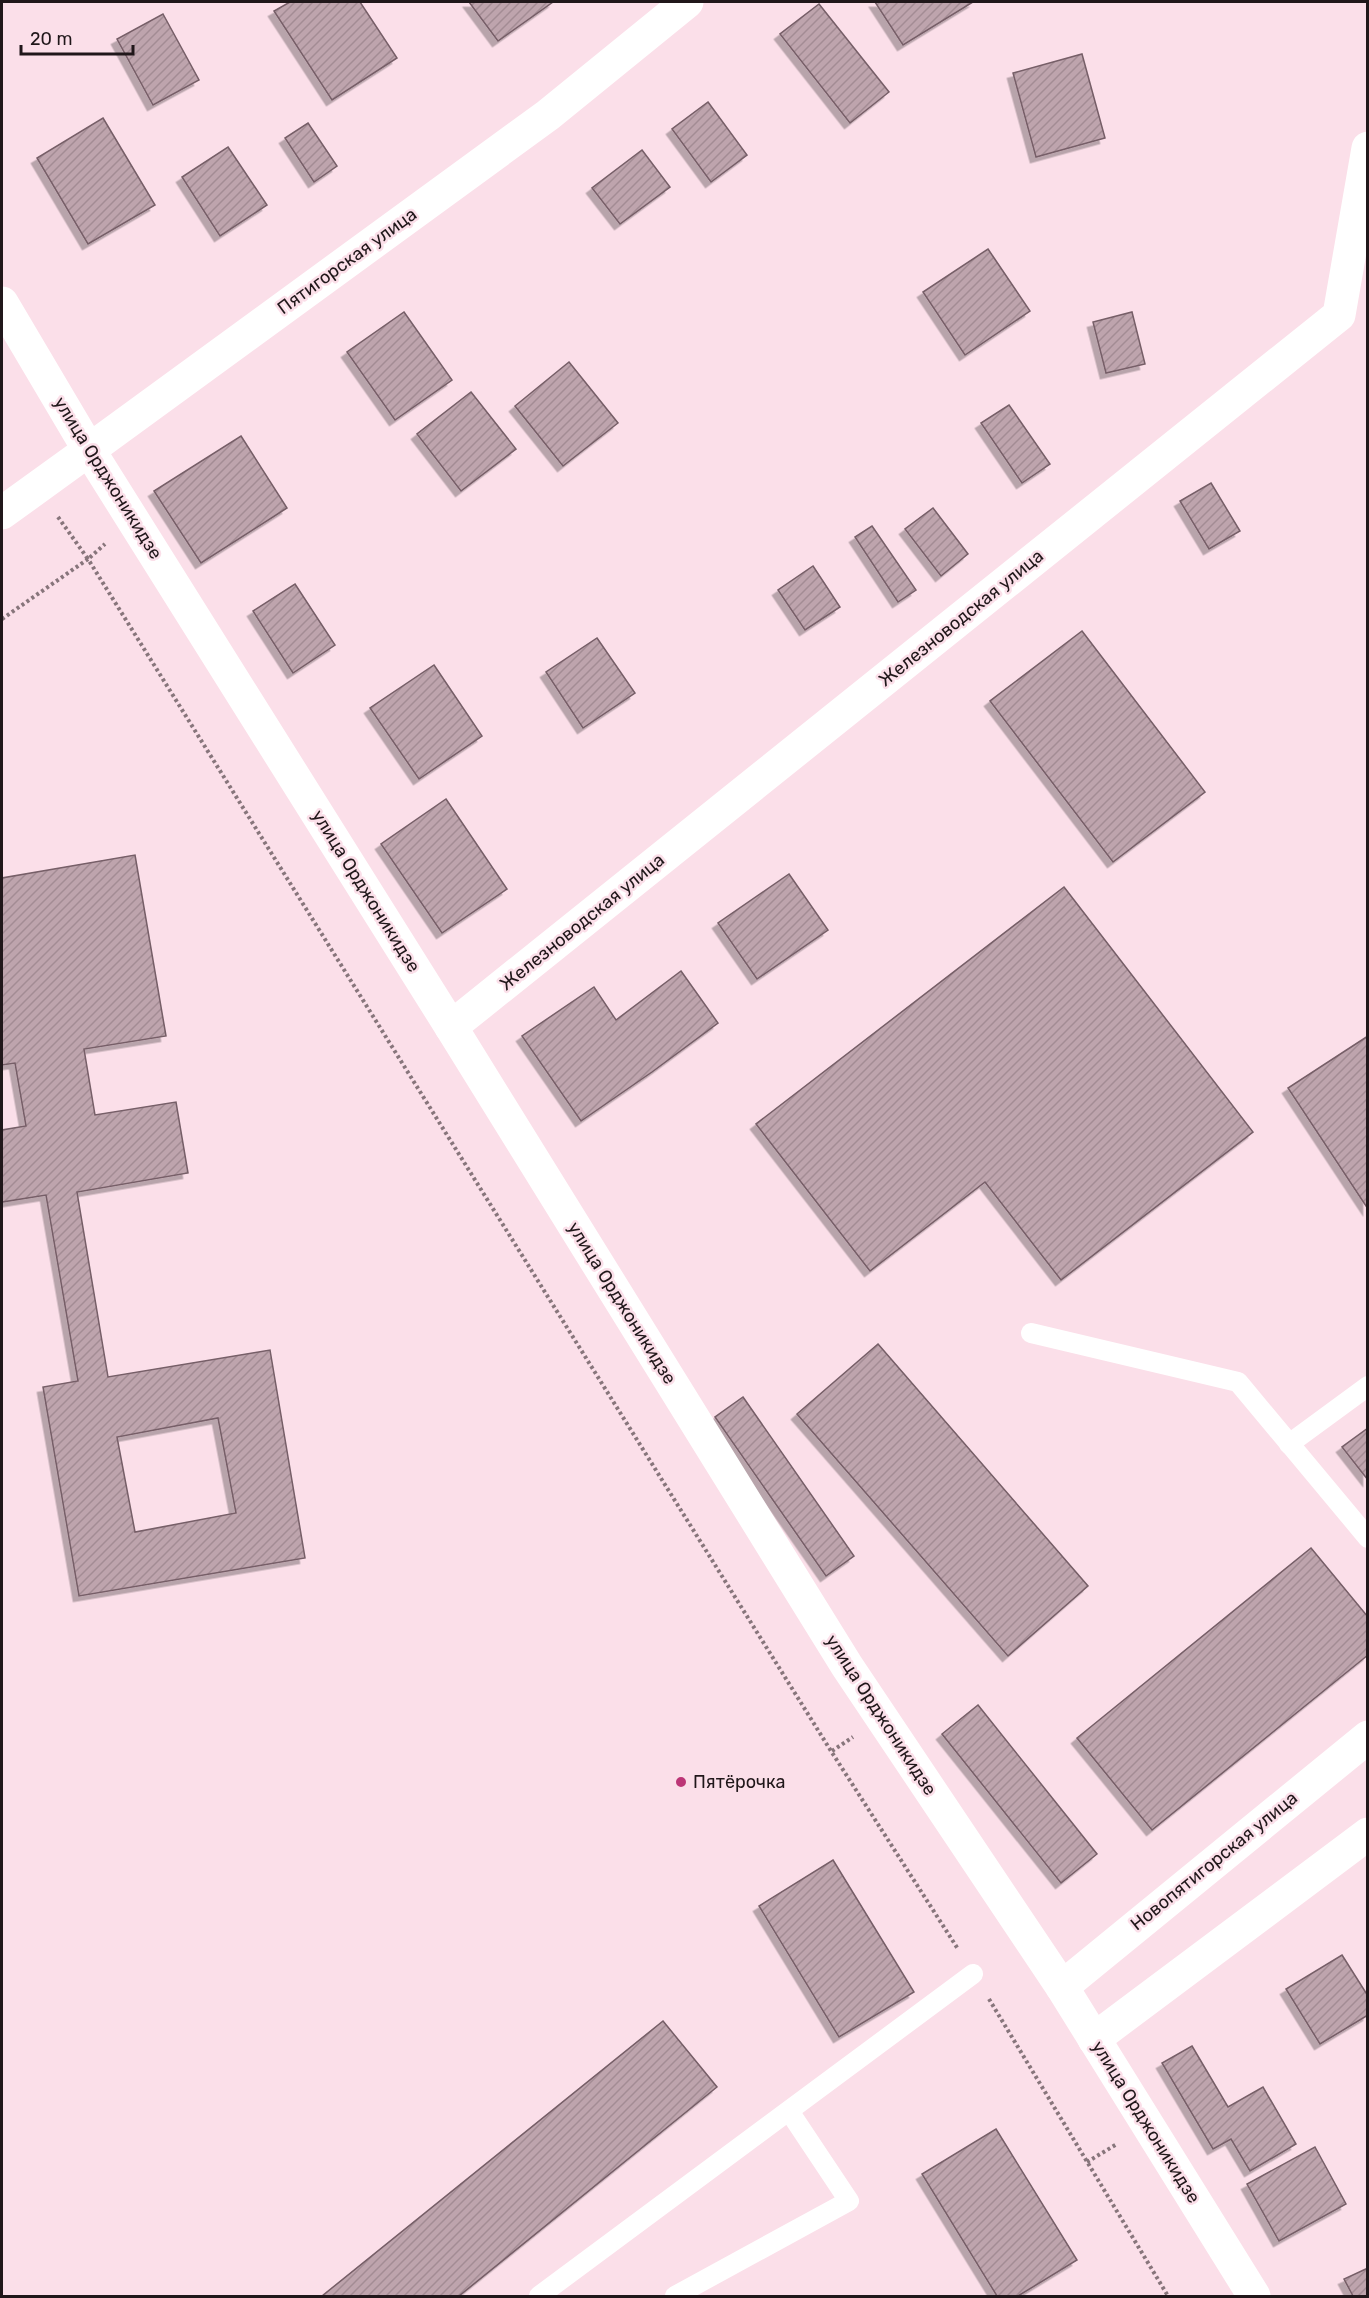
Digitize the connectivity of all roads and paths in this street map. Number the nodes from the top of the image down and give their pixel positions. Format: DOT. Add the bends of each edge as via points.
graph roads {
  1 [pos="687,2"];
  2 [pos="1368,148"];
  3 [pos="2,303"];
  4 [pos="89,450"];
  5 [pos="37,488"];
  6 [pos="2,513"];
  7 [pos="88,559"];
  8 [pos="2,619"];
  9 [pos="451,1027"];
  10 [pos="1031,1333"];
  11 [pos="1368,1386"];
  12 [pos="1290,1444"];
  13 [pos="1368,1538"];
  14 [pos="1368,1737"];
  15 [pos="1368,1834"];
  16 [pos="973,1974"];
  17 [pos="1062,1987"];
  18 [pos="1094,2039"];
  19 [pos="789,2111"];
  20 [pos="539,2296"];
  21 [pos="675,2296"];
  22 [pos="1168,2296"];
  23 [pos="1254,2296"];
  1 -- 4 [label="main road, Пятигорская улица" via="548,115"];
  2 -- 9 [label="main road, Железноводская улица" via="1338,315"];
  3 -- 4 [label="main road, улица Орджоникидзе"];
  4 -- 5 [label="main road, Пятигорская улица"];
  4 -- 9 [label="main road, улица Орджоникидзе"];
  5 -- 6 [label="main road, Пятигорская улица"];
  5 -- 7 [label="path"];
  7 -- 8 [label="path"];
  7 -- 16 [label="path"];
  9 -- 17 [label="main road, улица Орджоникидзе" via="847,1666"];
  10 -- 12 [label="lane" via="1238,1382"];
  11 -- 12 [label="lane"];
  12 -- 13 [label="lane"];
  14 -- 17 [label="main road, Новопятигорская улица"];
  15 -- 18 [label="main road"];
  16 -- 19 [label="lane"];
  16 -- 22 [label="path"];
  17 -- 18 [label="main road, улица Орджоникидзе"];
  18 -- 23 [label="main road, улица Орджоникидзе"];
  19 -- 20 [label="lane"];
  19 -- 21 [label="lane" via="849,2200"];
}
